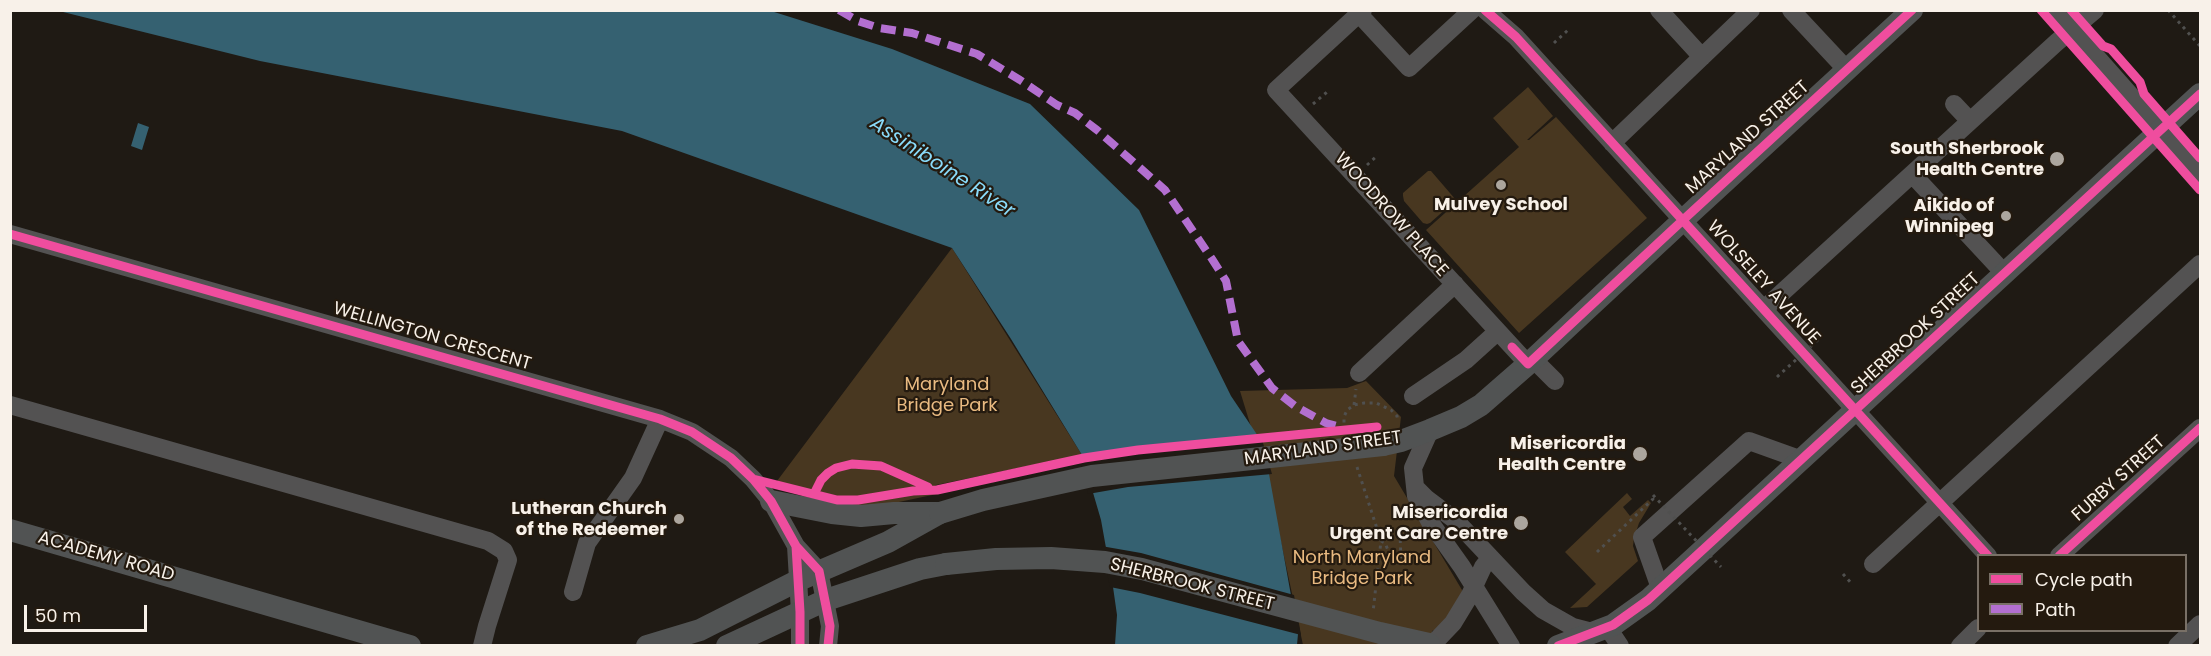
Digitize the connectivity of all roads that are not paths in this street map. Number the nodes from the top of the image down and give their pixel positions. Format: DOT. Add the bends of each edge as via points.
graph roads {
  1 [pos="1472,10"];
  2 [pos="1485,10"];
  3 [pos="1659,10"];
  4 [pos="1751,10"];
  5 [pos="1791,10"];
  6 [pos="1912,10"];
  7 [pos="2055,10"];
  8 [pos="2095,10"];
  9 [pos="1361,12"];
  10 [pos="2072,30"];
  11 [pos="1702,57"];
  12 [pos="1846,70"];
  13 [pos="2200,94"];
  14 [pos="1954,104"];
  15 [pos="1970,121"];
  16 [pos="2161,130"];
  17 [pos="1612,142"];
  18 [pos="1912,174"];
  19 [pos="2200,174"];
  20 [pos="1683,220"];
  21 [pos="10,234"];
  22 [pos="2200,264"];
  23 [pos="2005,274"];
  24 [pos="1455,284"];
  25 [pos="1764,309"];
  26 [pos="1497,332"];
  27 [pos="1531,362"];
  28 [pos="1359,373"];
  29 [pos="1554,381"];
  30 [pos="1413,396"];
  31 [pos="10,405"];
  32 [pos="1856,411"];
  33 [pos="660,419"];
  34 [pos="2200,428"];
  35 [pos="1430,430"];
  36 [pos="1802,460"];
  37 [pos="1413,484"];
  38 [pos="771,501"];
  39 [pos="1940,502"];
  40 [pos="940,513"];
  41 [pos="10,530"];
  42 [pos="796,546"];
  43 [pos="1987,554"];
  44 [pos="2060,554"];
  45 [pos="1490,558"];
  46 [pos="1873,564"];
  47 [pos="819,571"];
  48 [pos="797,581"];
  49 [pos="1474,586"];
  50 [pos="1660,588"];
  51 [pos="573,591"];
  52 [pos="826,600"];
  53 [pos="800,612"];
  54 [pos="2200,624"];
  55 [pos="1977,629"];
  56 [pos="1607,636"];
  57 [pos="410,645"];
  58 [pos="482,645"];
  59 [pos="647,645"];
  60 [pos="727,645"];
  61 [pos="800,645"];
  62 [pos="828,645"];
  63 [pos="1432,645"];
  64 [pos="1511,645"];
  65 [pos="1558,645"];
  66 [pos="1960,645"];
  67 [pos="2177,645"];
  1 -- 9 [label="street" via="1409,68"];
  2 -- 17 [label="street, WOLSELEY AVENUE" via="1516,37"];
  3 -- 11 [label="street"];
  4 -- 11 [label="street"];
  5 -- 12 [label="street"];
  6 -- 12 [label="main road, MARYLAND STREET"];
  7 -- 10 [label="street"];
  8 -- 10 [label="street"];
  9 -- 24 [label="street, WOODROW PLACE" via="1276,90"];
  10 -- 15 [label="street"];
  10 -- 16 [label="street"];
  11 -- 17 [label="street"];
  12 -- 20 [label="main road, MARYLAND STREET"];
  13 -- 16 [label="main road, SHERBROOK STREET"];
  14 -- 15 [label="street"];
  15 -- 18 [label="street"];
  16 -- 19 [label="street"];
  16 -- 23 [label="main road, SHERBROOK STREET"];
  17 -- 20 [label="street, WOLSELEY AVENUE"];
  18 -- 23 [label="street"];
  18 -- 25 [label="street"];
  20 -- 25 [label="street, WOLSELEY AVENUE"];
  20 -- 27 [label="main road, MARYLAND STREET"];
  21 -- 33 [label="street, WELLINGTON CRESCENT"];
  22 -- 39 [label="street"];
  23 -- 32 [label="main road, SHERBROOK STREET"];
  24 -- 26 [label="street, WOODROW PLACE"];
  24 -- 28 [label="street"];
  25 -- 32 [label="street, WOLSELEY AVENUE"];
  26 -- 27 [label="street, WOODROW PLACE"];
  26 -- 30 [label="street" via="1466,360"];
  27 -- 29 [label="street, WOODROW PLACE"];
  27 -- 35 [label="main road, MARYLAND STREET" via="1481,405"];
  31 -- 58 [label="street" via="488,541 504,551 508,560"];
  32 -- 36 [label="main road, SHERBROOK STREET"];
  32 -- 39 [label="street, WOLSELEY AVENUE"];
  33 -- 38 [label="street, WELLINGTON CRESCENT" via="692,432 731,458"];
  33 -- 51 [label="street" via="633,478 587,543"];
  34 -- 44 [label="street, FURBY STREET"];
  35 -- 37 [label="street" via="1413,468"];
  35 -- 40 [label="main road, MARYLAND STREET, bridge" via="1383,445 1092,476"];
  36 -- 50 [label="main road, SHERBROOK STREET"];
  36 -- 50 [label="street" via="1749,441 1642,537"];
  37 -- 45 [label="street" via="1455,520"];
  37 -- 49 [label="street" via="1426,515"];
  38 -- 40 [label="main road" via="861,516"];
  38 -- 42 [label="street, WELLINGTON CRESCENT"];
  39 -- 43 [label="street, WOLSELEY AVENUE"];
  39 -- 46 [label="street"];
  40 -- 47 [label="main road" via="888,542"];
  41 -- 57 [label="main road, ACADEMY ROAD"];
  42 -- 47 [label="street, WELLINGTON CRESCENT"];
  42 -- 48 [label="street, WELLINGTON CRESCENT"];
  45 -- 49 [label="street"];
  45 -- 56 [label="street" via="1550,615 1573,627"];
  47 -- 48 [label="main road"];
  47 -- 52 [label="street, WELLINGTON CRESCENT"];
  48 -- 53 [label="street, WELLINGTON CRESCENT"];
  48 -- 59 [label="main road" via="700,630"];
  49 -- 63 [label="street" via="1453,623"];
  49 -- 64 [label="street"];
  50 -- 56 [label="main road, SHERBROOK STREET"];
  52 -- 53 [label="main road"];
  52 -- 62 [label="street, WELLINGTON CRESCENT"];
  52 -- 63 [label="main road, SHERBROOK STREET, bridge" via="946,564 1051,558 1105,562"];
  53 -- 60 [label="main road"];
  53 -- 61 [label="street, WELLINGTON CRESCENT"];
  54 -- 67 [label="street"];
  55 -- 66 [label="street"];
  56 -- 65 [label="main road, SHERBROOK STREET"];
}
